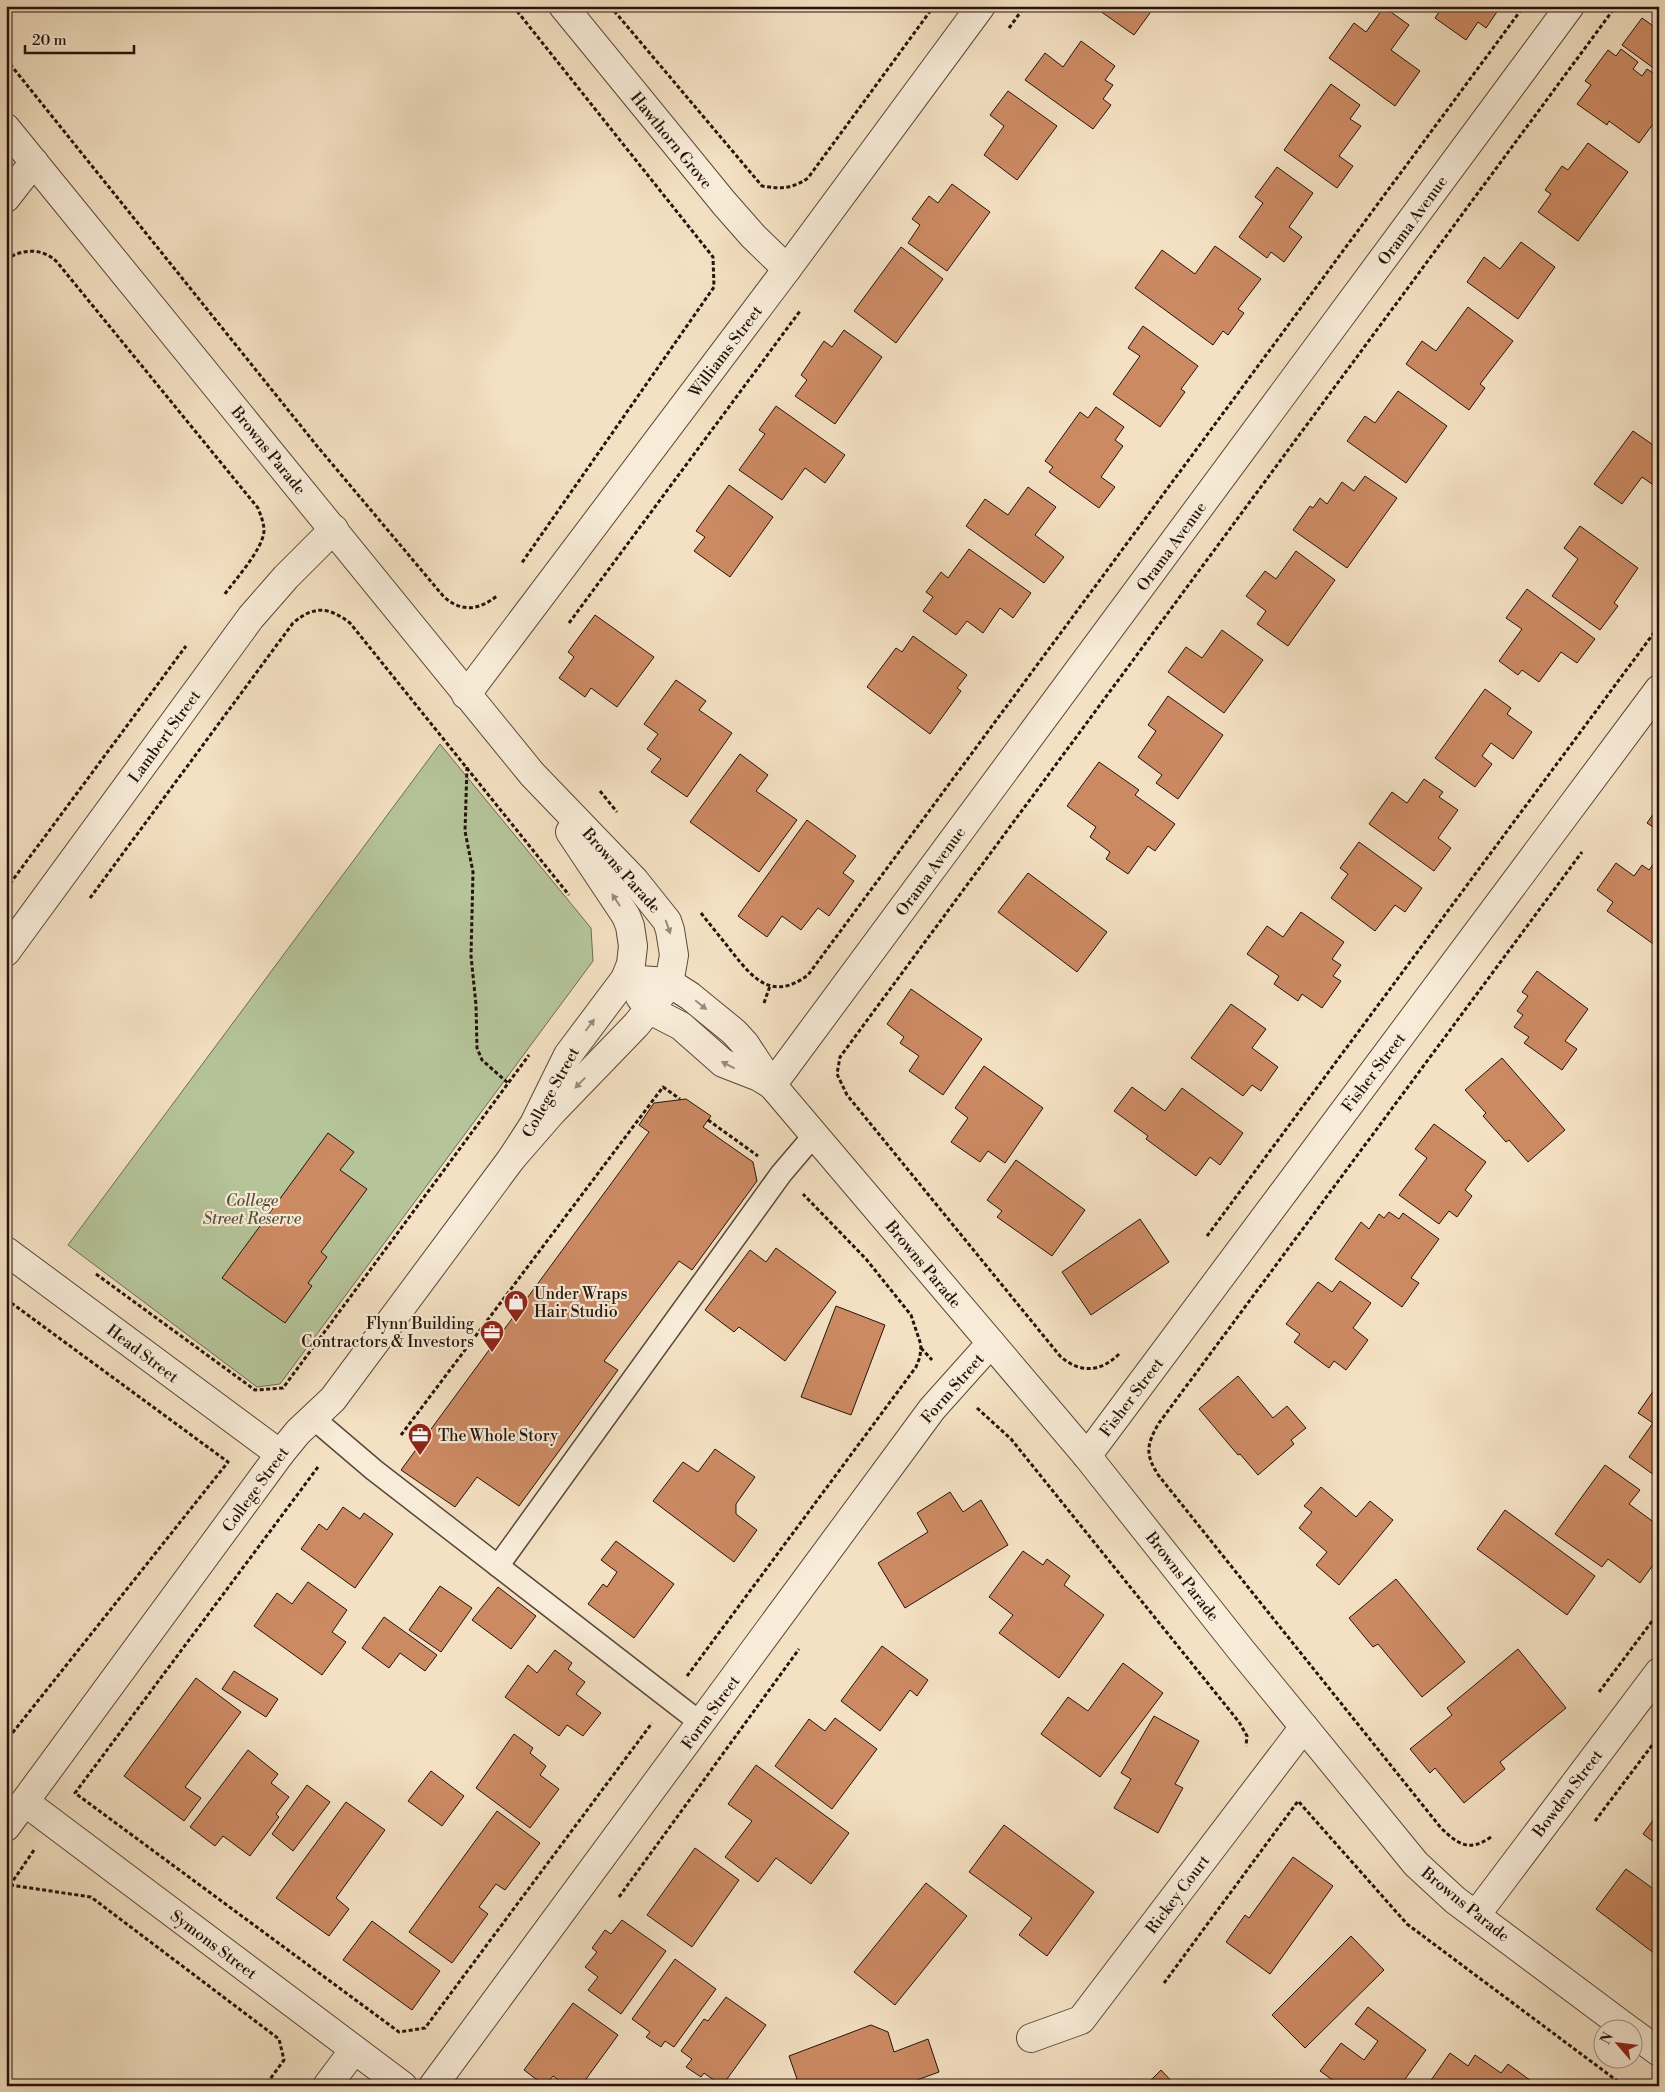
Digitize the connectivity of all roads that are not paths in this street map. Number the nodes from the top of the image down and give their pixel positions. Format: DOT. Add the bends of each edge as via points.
graph roads {
  1 [pos="563,6"];
  2 [pos="981,6"];
  3 [pos="1570,6"];
  4 [pos="6,128"];
  5 [pos="34,162"];
  6 [pos="6,198"];
  7 [pos="787,269"];
  8 [pos="334,529"];
  9 [pos="1659,689"];
  10 [pos="466,694"];
  11 [pos="532,774"];
  12 [pos="6,952"];
  13 [pos="625,979"];
  14 [pos="668,982"];
  15 [pos="650,1010"];
  16 [pos="772,1085"];
  17 [pos="815,1134"];
  18 [pos="512,1158"];
  19 [pos="6,1251"];
  20 [pos="991,1343"];
  21 [pos="313,1418"];
  22 [pos="280,1454"];
  23 [pos="1087,1456"];
  24 [pos="498,1566"];
  25 [pos="1659,1672"];
  26 [pos="702,1724"];
  27 [pos="1304,1727"];
  28 [pos="25,1802"];
  29 [pos="6,1827"];
  30 [pos="1476,1915"];
  31 [pos="1616,2020"];
  32 [pos="1032,2038"];
  33 [pos="1642,2039"];
  34 [pos="354,2050"];
  35 [pos="1659,2052"];
  36 [pos="327,2086"];
  37 [pos="403,2086"];
  38 [pos="433,2086"];
  1 -- 7 [label="street, Hawthorn Grove" via="724,203"];
  2 -- 7 [label="street, Williams Street"];
  3 -- 16 [label="street, Orama Avenue"];
  4 -- 5 [label="street, Browns Parade"];
  5 -- 6 [label="street"];
  5 -- 8 [label="street, Browns Parade"];
  7 -- 10 [label="street, Williams Street"];
  8 -- 10 [label="street, Browns Parade"];
  8 -- 12 [label="street, Lambert Street" via="251,617"];
  9 -- 23 [label="street, Fisher Street"];
  10 -- 11 [label="street, Browns Parade"];
  13 -- 11 [label="street, Browns Parade, one-way" via="633,946 626,916"];
  11 -- 14 [label="street, Browns Parade, one-way" via="659,909 673,944"];
  13 -- 14 [label="street, Browns Parade"];
  13 -- 15 [label="street, Browns Parade"];
  18 -- 13 [label="street, College Street, one-way" via="534,1124 568,1055"];
  14 -- 15 [label="street, Browns Parade"];
  14 -- 16 [label="street, Browns Parade, one-way" via="734,1032"];
  16 -- 15 [label="street, Browns Parade, one-way" via="723,1063 681,1026"];
  15 -- 18 [label="street, College Street, one-way"];
  16 -- 17 [label="street, Browns Parade"];
  17 -- 20 [label="street, Browns Parade"];
  17 -- 24 [label="lane" via="781,1174"];
  18 -- 21 [label="street, College Street" via="333,1399"];
  19 -- 22 [label="street, Head Street"];
  20 -- 23 [label="street, Browns Parade"];
  20 -- 26 [label="street, Form Street" via="932,1409"];
  21 -- 22 [label="street, College Street"];
  21 -- 24 [label="lane"];
  22 -- 28 [label="street, College Street"];
  23 -- 27 [label="street, Browns Parade"];
  24 -- 26 [label="lane"];
  25 -- 30 [label="street, Bowden Street"];
  26 -- 38 [label="street, Form Street"];
  27 -- 30 [label="street, Browns Parade" via="1416,1864"];
  27 -- 32 [label="street, Rickey Court" via="1081,2020"];
  28 -- 29 [label="street, College Street"];
  28 -- 34 [label="street, Symons Street"];
  30 -- 31 [label="street, Browns Parade"];
  33 -- 35 [label="street"];
  34 -- 36 [label="street"];
  34 -- 37 [label="street, Symons Street"];
}
